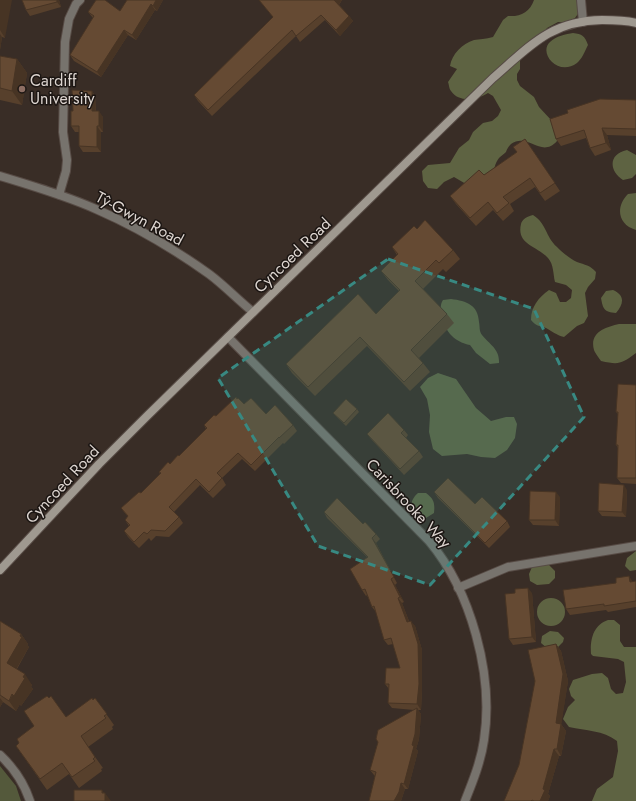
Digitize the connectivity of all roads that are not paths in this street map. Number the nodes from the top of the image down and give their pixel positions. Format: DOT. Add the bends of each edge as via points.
graph roads {
  1 [pos="80,0"];
  2 [pos="581,0"];
  3 [pos="583,22"];
  4 [pos="636,23"];
  5 [pos="0,176"];
  6 [pos="59,195"];
  7 [pos="253,312"];
  8 [pos="228,337"];
  9 [pos="636,546"];
  10 [pos="0,570"];
  11 [pos="458,588"];
  12 [pos="0,755"];
  13 [pos="30,801"];
  14 [pos="465,801"];
  1 -- 6 [label="street" via="69,19 65,42 63,132 66,171"];
  2 -- 3 [label="street"];
  3 -- 4 [label="street, Cyncoed Road" via="618,20"];
  3 -- 7 [label="street, Cyncoed Road" via="553,30 493,78"];
  5 -- 6 [label="street, Tŷ-Gwyn Road"];
  6 -- 7 [label="street, Tŷ-Gwyn Road" via="124,221 170,248 210,275"];
  7 -- 8 [label="street, Cyncoed Road"];
  8 -- 10 [label="street, Cyncoed Road" via="99,464"];
  8 -- 11 [label="street, Carisbrooke Way" via="429,541"];
  9 -- 11 [label="street" via="508,567"];
  11 -- 14 [label="street, Carisbrooke Way" via="476,636 487,696 484,740"];
  12 -- 13 [label="street" via="25,787"];
}
